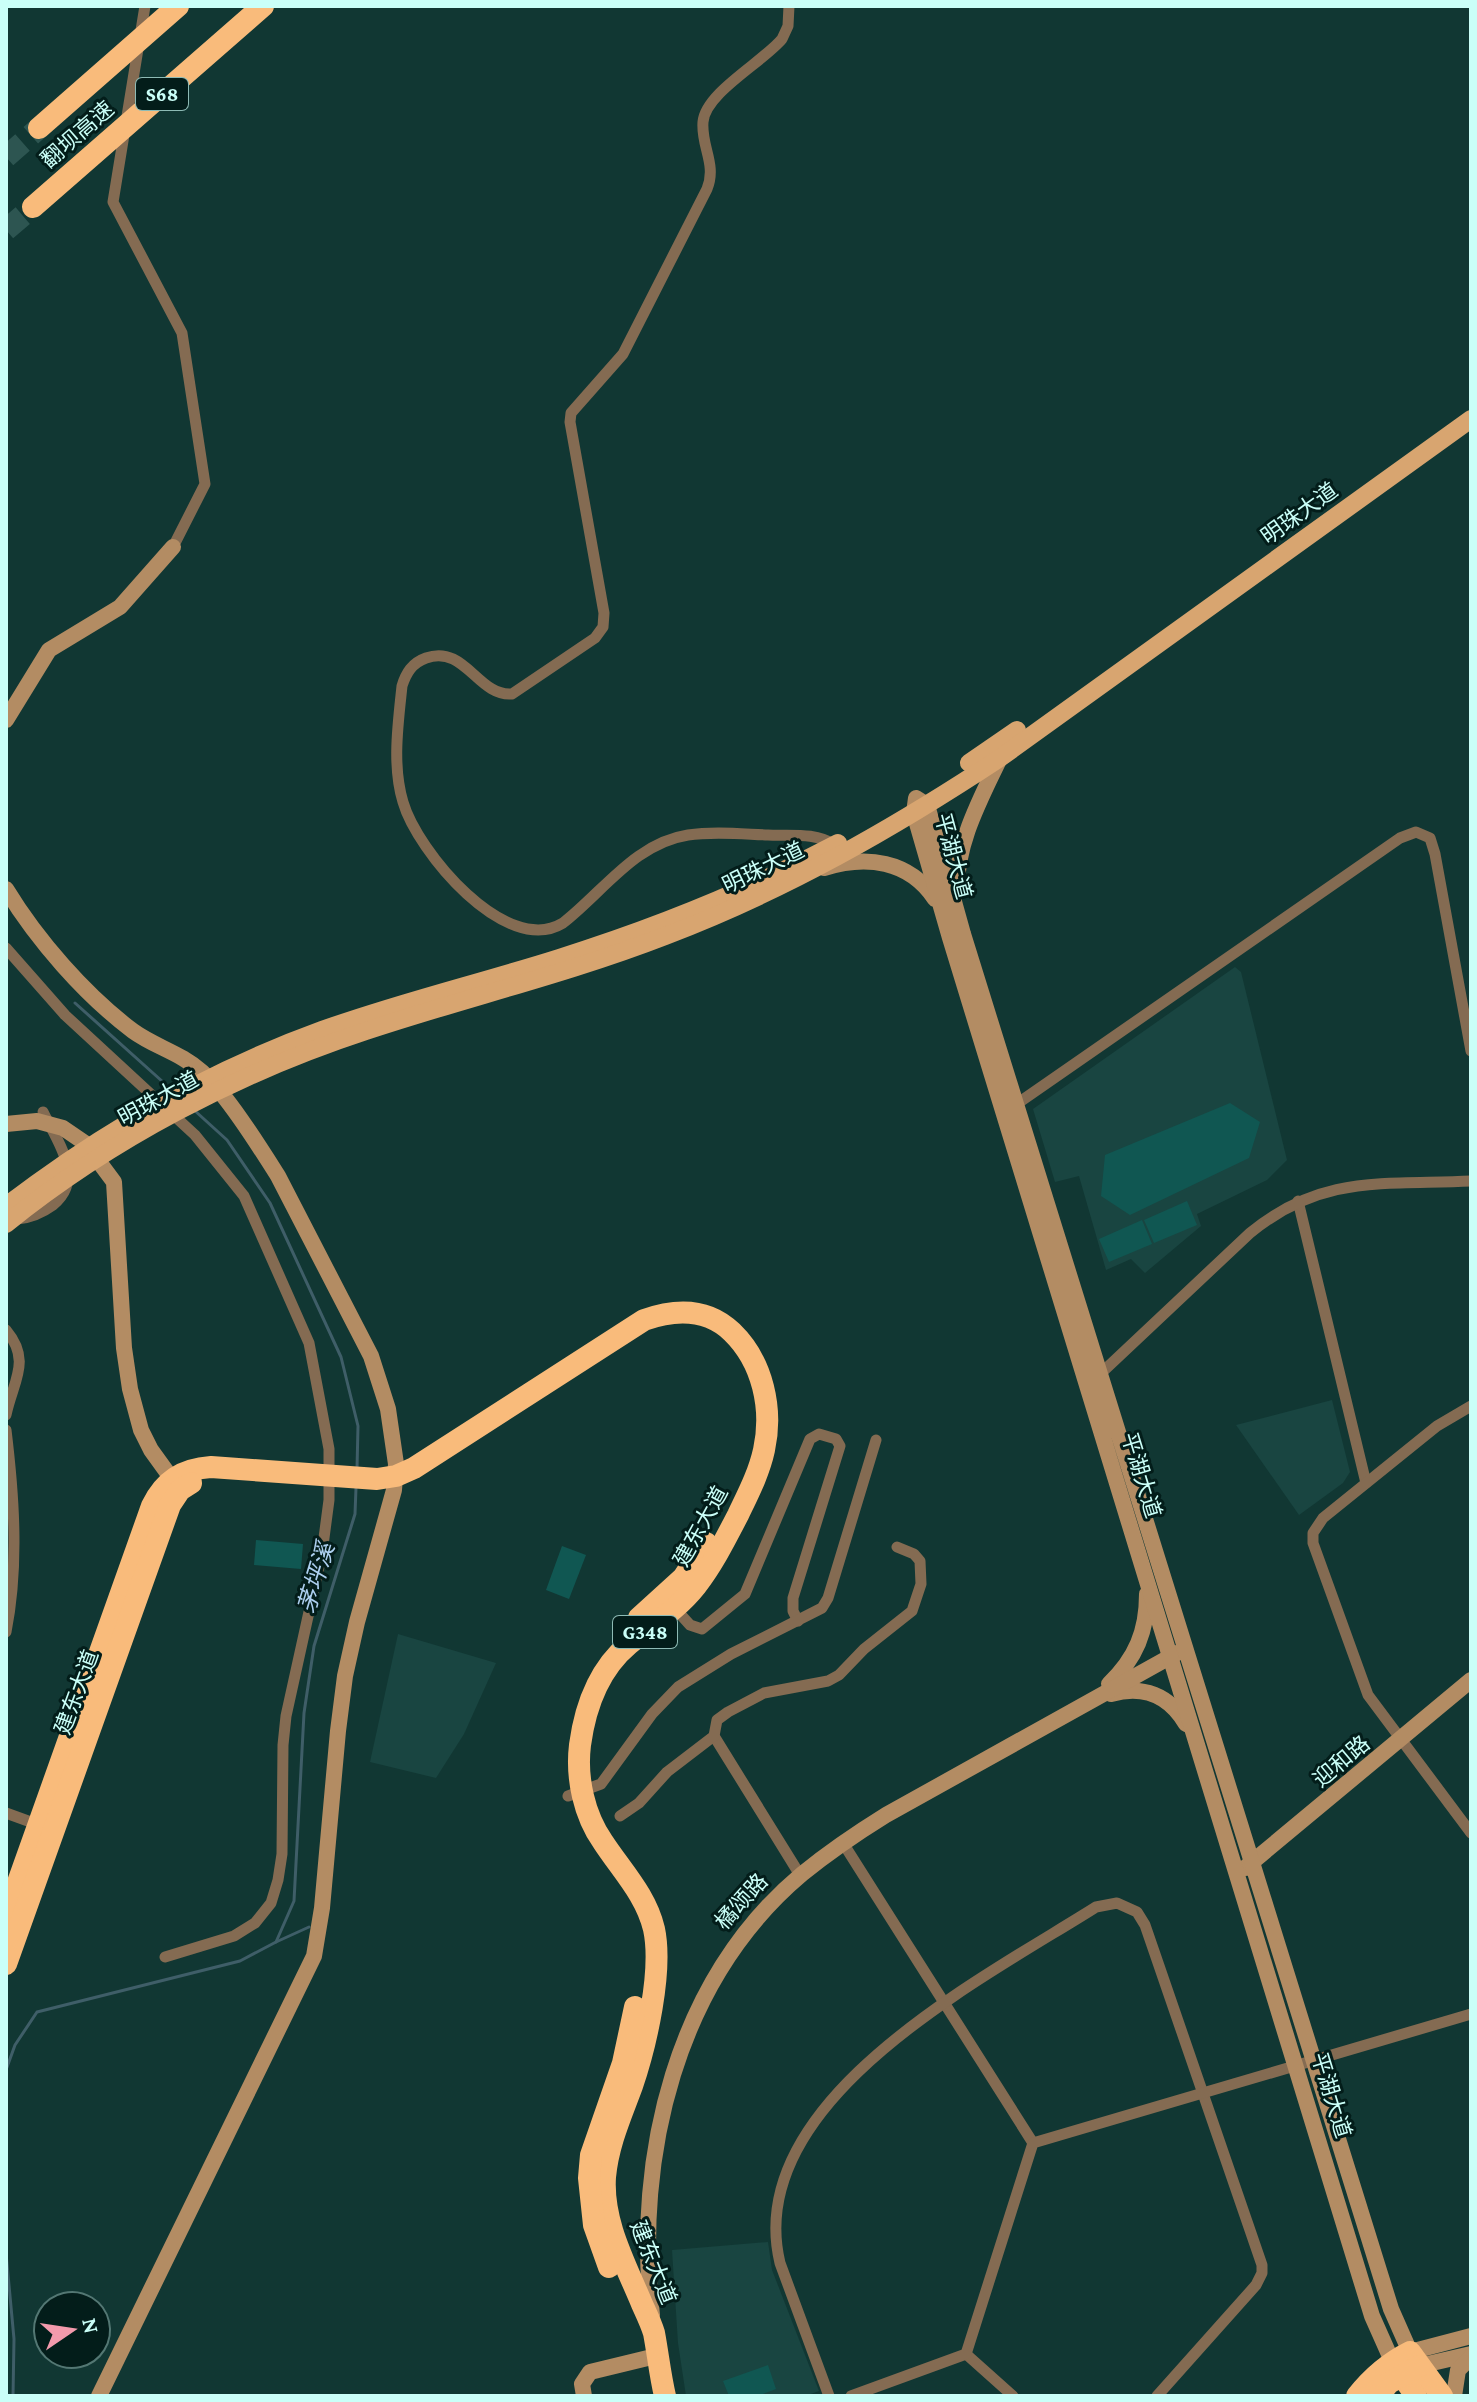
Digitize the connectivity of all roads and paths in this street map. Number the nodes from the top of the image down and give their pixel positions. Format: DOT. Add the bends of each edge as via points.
graph roads {
  1 [pos="145,6"];
  2 [pos="178,6"];
  3 [pos="263,6"];
  4 [pos="789,6"];
  5 [pos="39,128"];
  6 [pos="33,207"];
  7 [pos="1471,404"];
  8 [pos="1471,419"];
  9 [pos="173,547"];
  10 [pos="6,720"];
  11 [pos="1000,758"];
  12 [pos="919,806"];
  13 [pos="835,845"];
  14 [pos="804,875"];
  15 [pos="6,889"];
  16 [pos="957,936"];
  17 [pos="6,948"];
  18 [pos="437,1001"];
  19 [pos="1471,1051"];
  20 [pos="1010,1109"];
  21 [pos="46,1118"];
  22 [pos="6,1124"];
  23 [pos="1471,1181"];
  24 [pos="1298,1201"];
  25 [pos="6,1206"];
  26 [pos="6,1221"];
  27 [pos="6,1330"];
  28 [pos="1094,1379"];
  29 [pos="1471,1406"];
  30 [pos="6,1415"];
  31 [pos="6,1430"];
  32 [pos="876,1440"];
  33 [pos="335,1482"];
  34 [pos="1366,1483"];
  35 [pos="176,1484"];
  36 [pos="386,1484"];
  37 [pos="897,1547"];
  38 [pos="1147,1581"];
  39 [pos="670,1602"];
  40 [pos="798,1621"];
  41 [pos="6,1632"];
  42 [pos="1178,1653"];
  43 [pos="1471,1680"];
  44 [pos="1087,1702"];
  45 [pos="714,1736"];
  46 [pos="1400,1739"];
  47 [pos="1199,1749"];
  48 [pos="575,1794"];
  49 [pos="6,1813"];
  50 [pos="620,1816"];
  51 [pos="46,1828"];
  52 [pos="1471,1833"];
  53 [pos="843,1843"];
  54 [pos="1253,1864"];
  55 [pos="1237,1873"];
  56 [pos="800,1875"];
  57 [pos="6,1916"];
  58 [pos="165,1957"];
  59 [pos="6,1964"];
  60 [pos="945,2003"];
  61 [pos="1471,2014"];
  62 [pos="1314,2061"];
  63 [pos="1296,2066"];
  64 [pos="1204,2093"];
  65 [pos="1033,2143"];
  66 [pos="616,2243"];
  67 [pos="648,2244"];
  68 [pos="653,2332"];
  69 [pos="1471,2336"];
  70 [pos="966,2354"];
  71 [pos="1471,2355"];
  72 [pos="656,2356"];
  73 [pos="1405,2363"];
  74 [pos="99,2396"];
  75 [pos="584,2396"];
  76 [pos="665,2396"];
  77 [pos="829,2396"];
  78 [pos="851,2396"];
  79 [pos="1013,2396"];
  80 [pos="1157,2396"];
  81 [pos="1357,2396"];
  82 [pos="1378,2396"];
  83 [pos="1416,2396"];
  84 [pos="1442,2396"];
  85 [pos="1454,2396"];
  1 -- 9 [label="street" via="113,202 182,333 205,484"];
  2 -- 5 [label="highway, 翻坝高速 / S68"];
  3 -- 6 [label="highway, 翻坝高速 / S68"];
  4 -- 13 [label="street" via="782,39 706,109 703,130 712,170 707,189 623,354 571,413 603,627 595,638 512,694 498,692 450,658 434,656 416,663 402,686 397,773 408,817 439,867 483,907 533,930 563,923 634,859 675,838 711,833 817,836"];
  7 -- 12 [label="main road, 明珠大道"];
  8 -- 11 [label="main road, 明珠大道"];
  9 -- 10 [label="main road" via="120,607 49,650"];
  11 -- 12 [label="main road, 明珠大道"];
  11 -- 16 [label="main road" via="961,855"];
  12 -- 13 [label="main road, 明珠大道"];
  12 -- 14 [label="main road, 明珠大道"];
  12 -- 16 [label="main road, 平湖大道"];
  13 -- 18 [label="main road, 明珠大道" via="717,900"];
  14 -- 16 [label="main road" via="851,861 898,867 932,895"];
  14 -- 18 [label="main road, 明珠大道" via="664,937"];
  15 -- 36 [label="main road" via="58,961 133,1031 199,1069 262,1150 371,1356 388,1409"];
  16 -- 20 [label="main road, 平湖大道"];
  17 -- 33 [label="street" via="65,1015 195,1135 244,1196 312,1354"];
  18 -- 25 [label="main road, 明珠大道" via="322,1030 212,1078 108,1136"];
  18 -- 26 [label="main road, 明珠大道" via="219,1091 82,1169"];
  19 -- 20 [label="street" via="1433,846 1430,838 1416,832 1400,838"];
  20 -- 28 [label="main road, 平湖大道"];
  21 -- 22 [label="main road"];
  21 -- 26 [label="street" via="68,1166 65,1191 47,1209"];
  21 -- 35 [label="main road" via="85,1143 114,1182 130,1389 141,1430"];
  23 -- 24 [label="street" via="1343,1187"];
  24 -- 28 [label="street" via="1250,1233"];
  24 -- 34 [label="street"];
  27 -- 30 [label="street" via="21,1363"];
  28 -- 38 [label="main road, 平湖大道"];
  28 -- 42 [label="main road, 平湖大道"];
  29 -- 34 [label="street"];
  31 -- 41 [label="street" via="14,1507"];
  32 -- 40 [label="street" via="828,1598 822,1608"];
  33 -- 35 [label="highway, 建东大道 / G348" via="219,1479"];
  33 -- 36 [label="highway, 建东大道 / G348"];
  33 -- 58 [label="street" via="286,1716 276,1892 264,1914 244,1930"];
  34 -- 46 [label="street" via="1317,1525 1313,1543 1363,1683"];
  35 -- 51 [label="highway, 建东大道"];
  36 -- 39 [label="highway, 建东大道 / G348" via="421,1481 636,1340 664,1328 693,1327 720,1340 739,1363 750,1389 753,1432 746,1460 710,1537"];
  36 -- 74 [label="main road" via="345,1676 314,1956"];
  37 -- 45 [label="street" via="920,1561 921,1584 912,1611 839,1675 764,1693 739,1705 717,1720"];
  38 -- 42 [label="main road, 平湖大道"];
  38 -- 44 [label="main road" via="1138,1647 1116,1677"];
  39 -- 40 [label="street" via="690,1625 702,1629 745,1594 810,1439 819,1434 836,1439 840,1446 793,1598"];
  39 -- 48 [label="highway, 建东大道 / G348" via="609,1642 581,1684 566,1746"];
  40 -- 48 [label="street" via="678,1687 606,1779"];
  42 -- 44 [label="main road, 橘颂路"];
  42 -- 47 [label="main road, 平湖大道"];
  42 -- 54 [label="main road, 平湖大道"];
  43 -- 46 [label="main road, 迎和路"];
  44 -- 47 [label="main road" via="1121,1691 1153,1693 1180,1714"];
  44 -- 53 [label="main road, 橘颂路"];
  45 -- 50 [label="street"];
  45 -- 56 [label="street"];
  46 -- 52 [label="street"];
  46 -- 54 [label="main road, 迎和路"];
  47 -- 55 [label="main road, 平湖大道"];
  48 -- 66 [label="highway, 建东大道 / G348" via="641,1896 657,1945 642,2051 607,2158 605,2200"];
  48 -- 68 [label="highway, 建东大道 / G348" via="585,1842 629,1903 642,1947 628,2046 597,2134 589,2178 594,2225 611,2271"];
  49 -- 51 [label="street"];
  51 -- 57 [label="highway, 建东大道"];
  51 -- 59 [label="highway, 建东大道"];
  53 -- 56 [label="main road, 橘颂路"];
  53 -- 60 [label="street"];
  54 -- 55 [label="main road, 迎和路"];
  54 -- 62 [label="main road, 平湖大道"];
  55 -- 63 [label="main road, 平湖大道"];
  56 -- 67 [label="main road, 橘颂路" via="731,1952 687,2034 655,2151"];
  60 -- 64 [label="street" via="1096,1907 1110,1903 1131,1908 1145,1925"];
  60 -- 65 [label="street"];
  60 -- 77 [label="street" via="882,2050 827,2106 802,2139 777,2198 775,2242 780,2263"];
  61 -- 62 [label="street"];
  62 -- 63 [label="street"];
  62 -- 73 [label="main road, 平湖大道"];
  63 -- 64 [label="street"];
  63 -- 73 [label="main road, 平湖大道" via="1372,2316"];
  64 -- 65 [label="street"];
  64 -- 80 [label="street" via="1262,2273"];
  65 -- 70 [label="street"];
  66 -- 67 [label="main road" via="632,2255"];
  66 -- 68 [label="highway, 建东大道 / G348"];
  67 -- 68 [label="main road, 橘颂路"];
  68 -- 72 [label="highway, 橘颂路 / G348"];
  69 -- 73 [label="main road"];
  70 -- 78 [label="street"];
  70 -- 79 [label="street"];
  71 -- 73 [label="main road"];
  71 -- 85 [label="main road" via="1458,2370"];
  72 -- 75 [label="main road" via="590,2372 582,2384"];
  72 -- 76 [label="highway, 橘颂路 / G348"];
  73 -- 81 [label="highway" via="1368,2382"];
  73 -- 82 [label="highway"];
  73 -- 83 [label="highway, 平湖大道"];
  73 -- 84 [label="highway, 平湖大道"];
}
